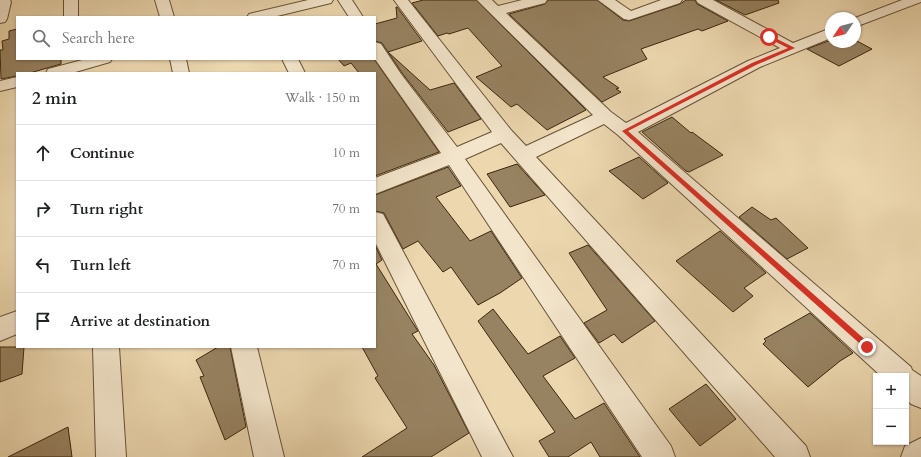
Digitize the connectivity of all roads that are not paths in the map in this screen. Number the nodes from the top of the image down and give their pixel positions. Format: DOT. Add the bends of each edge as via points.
graph roads {
  1 [pos="71,0"];
  2 [pos="162,0"];
  3 [pos="259,0"];
  4 [pos="326,0"];
  5 [pos="345,0"];
  6 [pos="401,0"];
  7 [pos="540,0"];
  8 [pos="605,0"];
  9 [pos="675,0"];
  10 [pos="703,0"];
  11 [pos="4,2"];
  12 [pos="904,2"];
  13 [pos="489,6"];
  14 [pos="71,16"];
  15 [pos="167,16"];
  16 [pos="262,16"];
  17 [pos="355,16"];
  18 [pos="0,19"];
  19 [pos="861,21"];
  20 [pos="825,35"];
  21 [pos="792,48"];
  22 [pos="376,49"];
  23 [pos="100,60"];
  24 [pos="178,60"];
  25 [pos="290,60"];
  26 [pos="71,67"];
  27 [pos="57,72"];
  28 [pos="181,72"];
  29 [pos="296,72"];
  30 [pos="16,82"];
  31 [pos="0,86"];
  32 [pos="605,116"];
  33 [pos="625,131"];
  34 [pos="504,134"];
  35 [pos="524,155"];
  36 [pos="453,156"];
  37 [pos="376,186"];
  38 [pos="376,222"];
  39 [pos="16,322"];
  40 [pos="0,329"];
  41 [pos="106,348"];
  42 [pos="244,348"];
  43 [pos="898,373"];
  44 [pos="909,384"];
  45 [pos="921,394"];
  46 [pos="921,453"];
  47 [pos="111,457"];
  48 [pos="269,457"];
  49 [pos="498,457"];
  50 [pos="660,457"];
  51 [pos="795,457"];
  52 [pos="916,457"];
  1 -- 14 [label="street"];
  2 -- 15 [label="street"];
  3 -- 16 [label="street"];
  4 -- 16 [label="street"];
  5 -- 17 [label="street"];
  6 -- 34 [label="street"];
  7 -- 13 [label="street"];
  8 -- 9 [label="street" via="629,16"];
  10 -- 21 [label="street"];
  11 -- 18 [label="street"];
  12 -- 19 [label="street"];
  13 -- 32 [label="street"];
  20 -- 21 [label="street"];
  21 -- 33 [label="street" via="754,64"];
  22 -- 36 [label="street"];
  23 -- 26 [label="street"];
  24 -- 28 [label="street"];
  25 -- 29 [label="street"];
  26 -- 27 [label="street"];
  30 -- 31 [label="street"];
  32 -- 33 [label="street"];
  32 -- 35 [label="street"];
  33 -- 43 [label="street"];
  34 -- 35 [label="street"];
  34 -- 36 [label="street"];
  35 -- 51 [label="street"];
  36 -- 37 [label="street"];
  36 -- 50 [label="street"];
  38 -- 49 [label="street"];
  39 -- 40 [label="street"];
  41 -- 47 [label="street"];
  42 -- 48 [label="street"];
  44 -- 45 [label="street"];
  46 -- 52 [label="street"];
}
